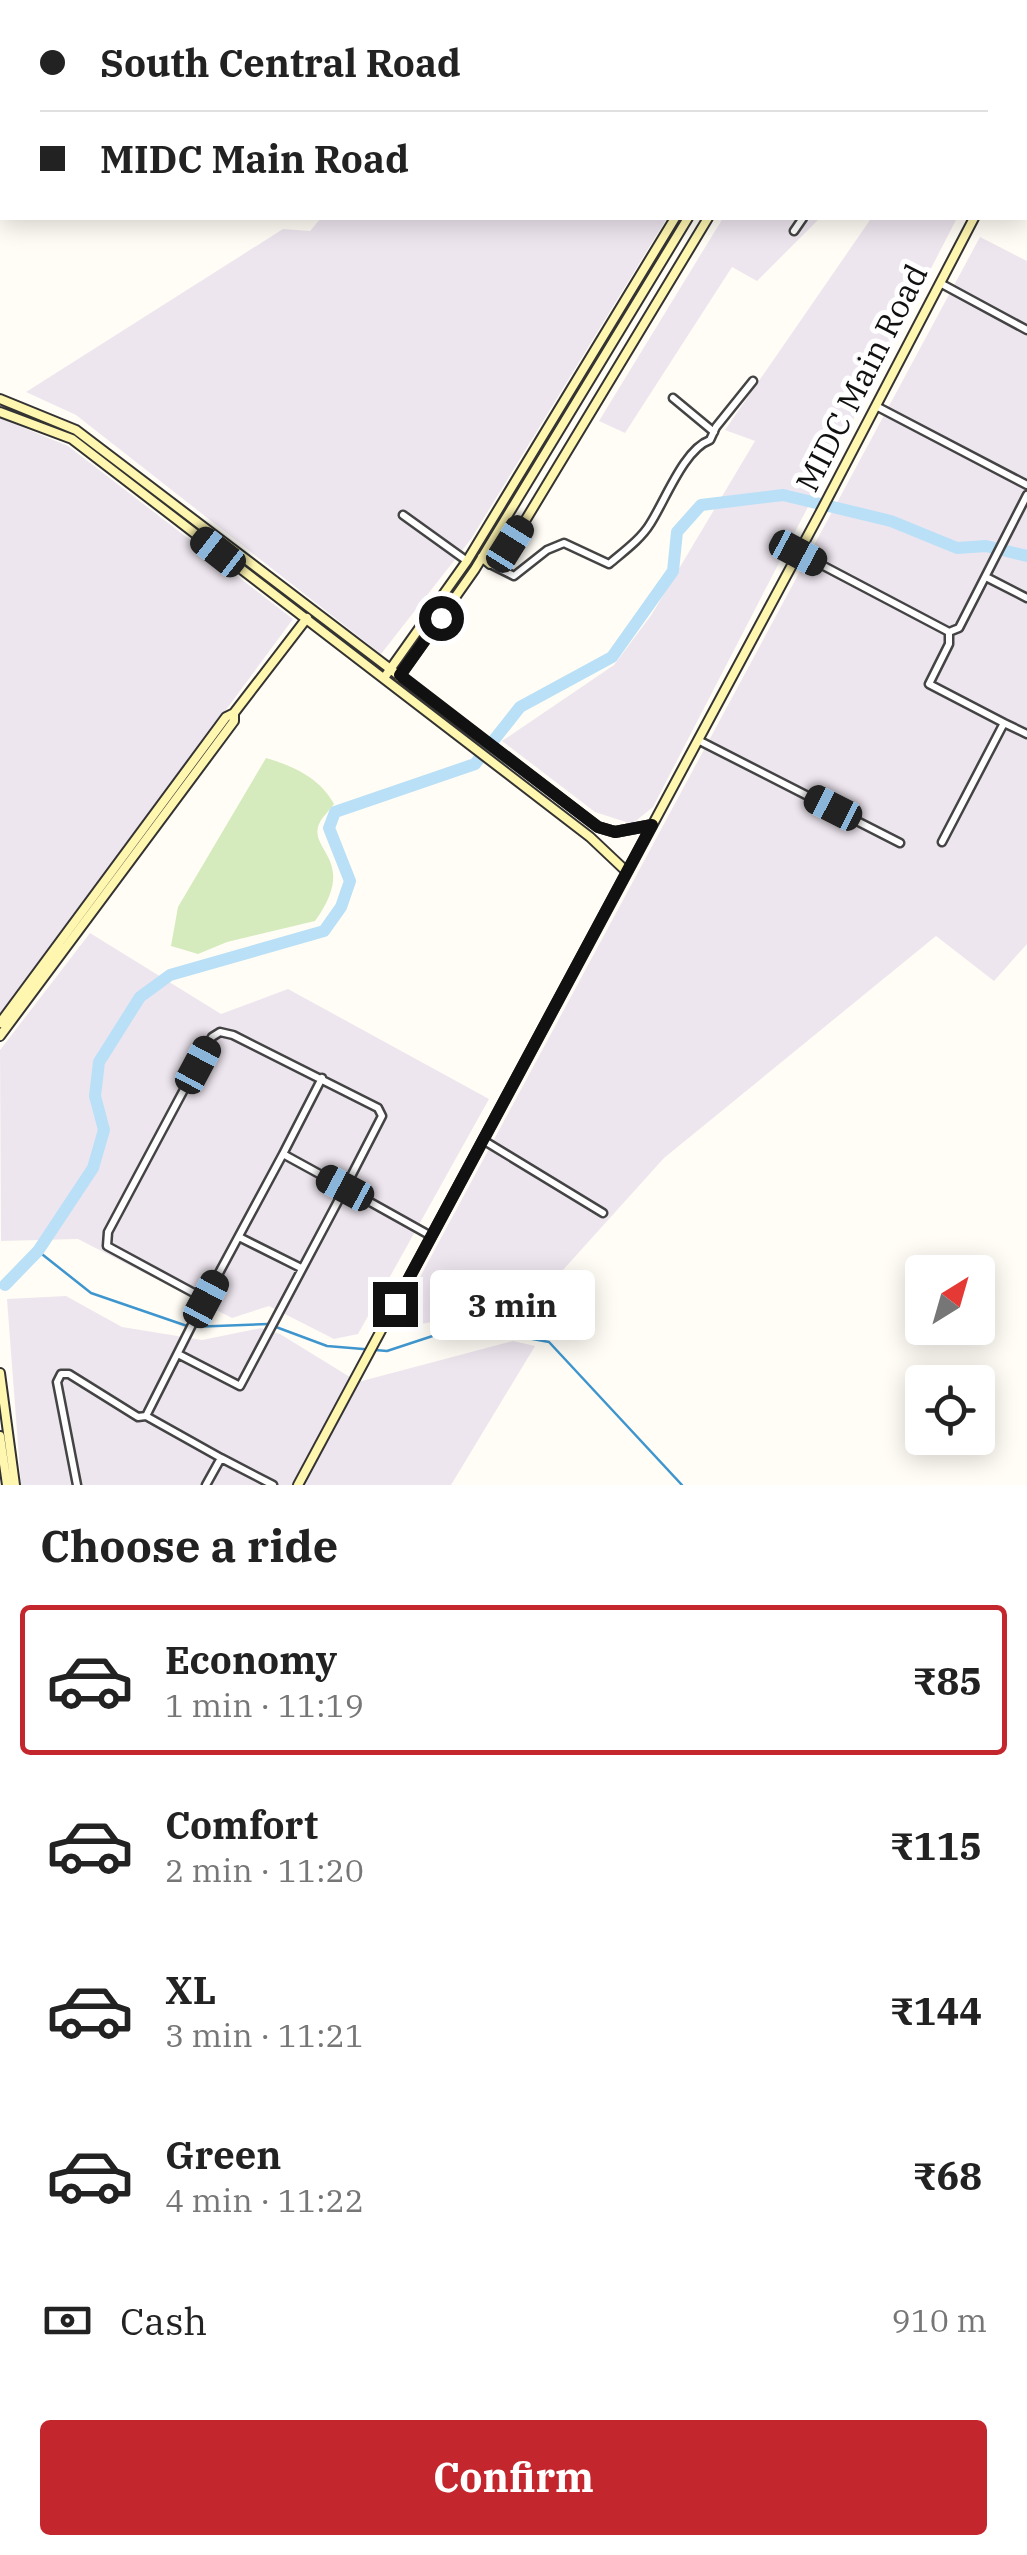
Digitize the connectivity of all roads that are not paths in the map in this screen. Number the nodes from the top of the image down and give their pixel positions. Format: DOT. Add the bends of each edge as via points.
graph roads {
  1 [pos="675,220"];
  2 [pos="687,220"];
  3 [pos="707,220"];
  4 [pos="802,220"];
  5 [pos="973,220"];
  6 [pos="794,231"];
  7 [pos="940,283"];
  8 [pos="618,313"];
  9 [pos="627,318"];
  10 [pos="1027,330"];
  11 [pos="753,381"];
  12 [pos="673,398"];
  13 [pos="0,399"];
  14 [pos="876,406"];
  15 [pos="0,412"];
  16 [pos="714,432"];
  17 [pos="1027,485"];
  18 [pos="1027,494"];
  19 [pos="403,515"];
  20 [pos="798,553"];
  21 [pos="482,557"];
  22 [pos="467,561"];
  23 [pos="490,564"];
  24 [pos="986,578"];
  25 [pos="1027,598"];
  26 [pos="312,610"];
  27 [pos="306,619"];
  28 [pos="949,632"];
  29 [pos="392,668"];
  30 [pos="400,675"];
  31 [pos="384,678"];
  32 [pos="393,685"];
  33 [pos="234,713"];
  34 [pos="1004,724"];
  35 [pos="1027,734"];
  36 [pos="698,740"];
  37 [pos="652,825"];
  38 [pos="942,842"];
  39 [pos="900,843"];
  40 [pos="627,872"];
  41 [pos="0,1023"];
  42 [pos="0,1036"];
  43 [pos="322,1078"];
  44 [pos="483,1140"];
  45 [pos="283,1154"];
  46 [pos="345,1188"];
  47 [pos="603,1213"];
  48 [pos="239,1236"];
  49 [pos="431,1236"];
  50 [pos="301,1268"];
  51 [pos="206,1299"];
  52 [pos="178,1354"];
  53 [pos="0,1372"];
  54 [pos="146,1416"];
  55 [pos="0,1436"];
  56 [pos="221,1458"];
  57 [pos="8,1479"];
  58 [pos="77,1485"];
  59 [pos="206,1485"];
  60 [pos="273,1485"];
  61 [pos="298,1485"];
  1 -- 8 [label="street"];
  2 -- 9 [label="street"];
  3 -- 23 [label="street" via="502,559"];
  4 -- 6 [label="street"];
  5 -- 7 [label="street, MIDC Main Road"];
  7 -- 10 [label="street"];
  7 -- 14 [label="street, MIDC Main Road"];
  8 -- 9 [label="street"];
  8 -- 22 [label="street"];
  9 -- 21 [label="street"];
  11 -- 16 [label="street"];
  12 -- 16 [label="street"];
  13 -- 26 [label="street" via="76,430"];
  14 -- 17 [label="street"];
  14 -- 20 [label="street, MIDC Main Road"];
  15 -- 27 [label="street" via="72,439"];
  16 -- 23 [label="street" via="674,479 650,526 610,564 564,543 514,576"];
  18 -- 24 [label="street"];
  19 -- 22 [label="street"];
  20 -- 28 [label="street"];
  20 -- 36 [label="street, MIDC Main Road"];
  21 -- 23 [label="street"];
  21 -- 30 [label="street"];
  22 -- 29 [label="street"];
  24 -- 25 [label="street"];
  24 -- 28 [label="street" via="959,628"];
  26 -- 27 [label="street"];
  26 -- 29 [label="street"];
  27 -- 31 [label="street"];
  27 -- 33 [label="street"];
  28 -- 34 [label="street" via="929,684"];
  29 -- 30 [label="street"];
  29 -- 31 [label="street"];
  30 -- 32 [label="street"];
  30 -- 37 [label="street" via="606,831"];
  31 -- 32 [label="street"];
  32 -- 40 [label="street"];
  33 -- 41 [label="street"];
  33 -- 42 [label="street"];
  34 -- 35 [label="street"];
  34 -- 38 [label="street"];
  36 -- 37 [label="street, MIDC Main Road"];
  36 -- 39 [label="street"];
  37 -- 40 [label="street, MIDC Main Road"];
  40 -- 44 [label="street, MIDC Main Road"];
  43 -- 45 [label="street"];
  43 -- 46 [label="street" via="382,1116"];
  43 -- 51 [label="street" via="220,1032 212,1037 108,1232 108,1246"];
  44 -- 47 [label="street"];
  44 -- 49 [label="street, MIDC Main Road"];
  45 -- 46 [label="street"];
  45 -- 48 [label="street"];
  46 -- 49 [label="street"];
  46 -- 50 [label="street"];
  48 -- 50 [label="street"];
  48 -- 51 [label="street"];
  49 -- 61 [label="street, MIDC Main Road"];
  50 -- 52 [label="street" via="240,1386"];
  51 -- 52 [label="street"];
  52 -- 54 [label="street"];
  53 -- 57 [label="street"];
  54 -- 56 [label="street"];
  54 -- 58 [label="street" via="62,1374 56,1382"];
  55 -- 57 [label="street"];
  56 -- 59 [label="street"];
  56 -- 60 [label="street"];
}
